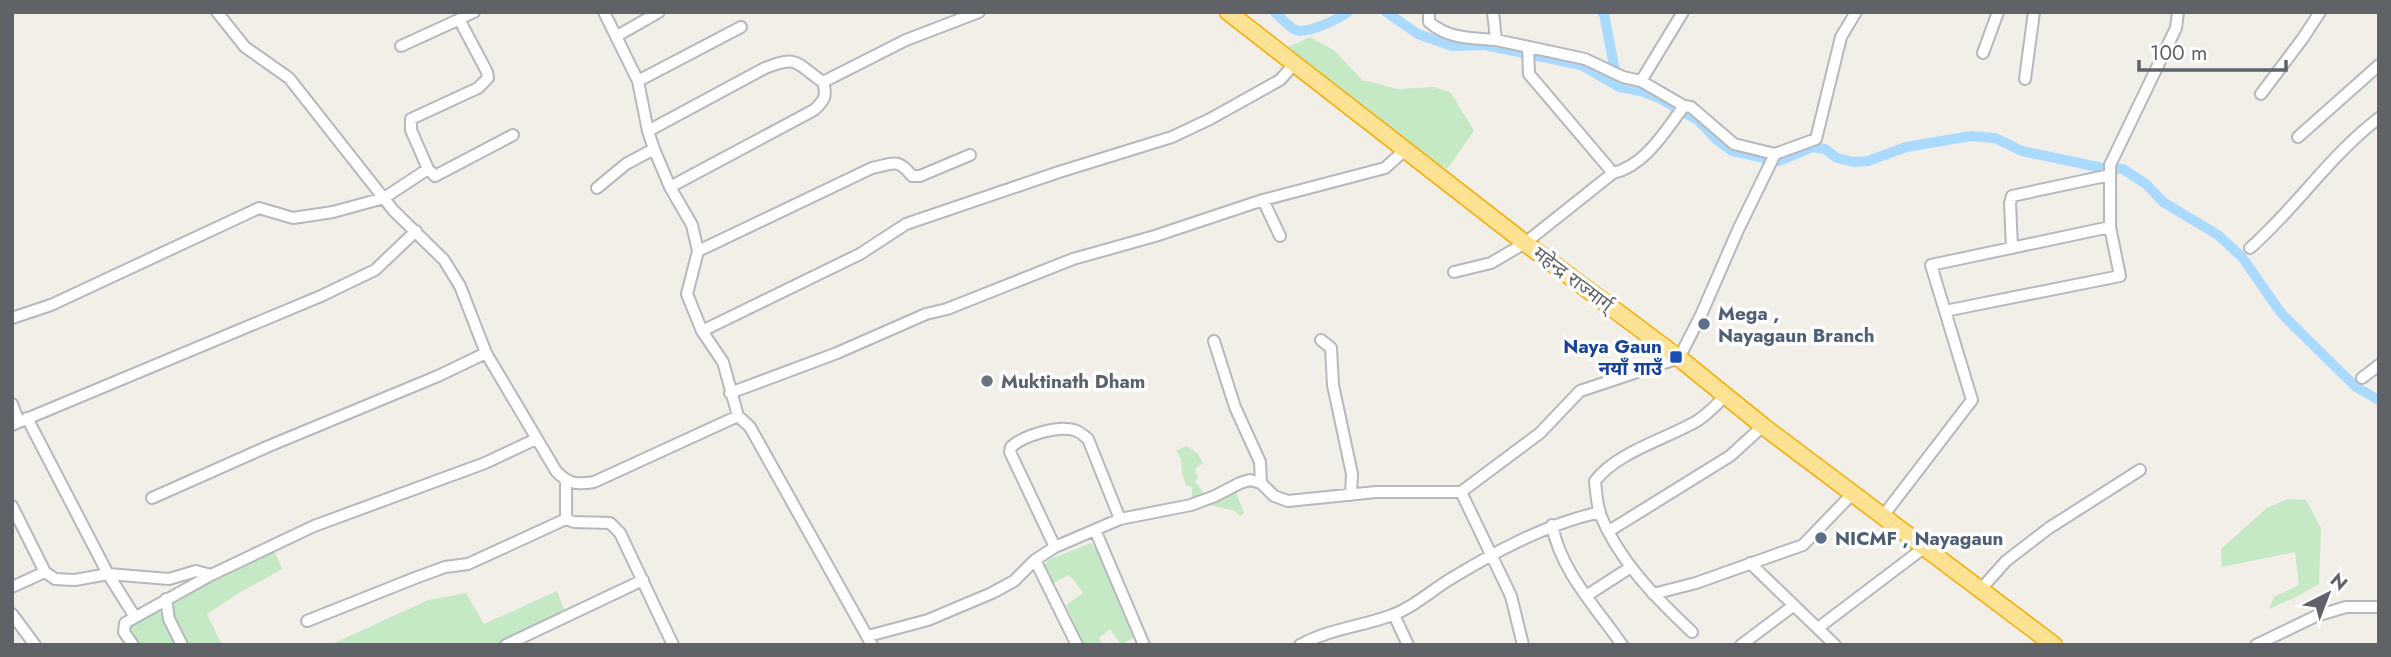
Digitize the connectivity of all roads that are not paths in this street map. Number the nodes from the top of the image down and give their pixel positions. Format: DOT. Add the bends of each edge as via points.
graph roads {
  1 [pos="217,12"];
  2 [pos="474,12"];
  3 [pos="604,12"];
  4 [pos="659,12"];
  5 [pos="979,12"];
  6 [pos="1228,12"];
  7 [pos="1429,12"];
  8 [pos="1493,12"];
  9 [pos="1683,12"];
  10 [pos="1856,12"];
  11 [pos="1998,12"];
  12 [pos="2034,12"];
  13 [pos="2178,12"];
  14 [pos="2320,12"];
  15 [pos="460,19"];
  16 [pos="741,27"];
  17 [pos="617,36"];
  18 [pos="1496,40"];
  19 [pos="401,46"];
  20 [pos="1528,47"];
  21 [pos="1983,53"];
  22 [pos="1295,63"];
  23 [pos="2379,65"];
  24 [pos="2025,79"];
  25 [pos="638,81"];
  26 [pos="1641,81"];
  27 [pos="823,82"];
  28 [pos="2261,94"];
  29 [pos="1683,106"];
  30 [pos="2379,118"];
  31 [pos="648,131"];
  32 [pos="513,135"];
  33 [pos="2298,136"];
  34 [pos="654,149"];
  35 [pos="1406,149"];
  36 [pos="970,155"];
  37 [pos="1774,155"];
  38 [pos="428,169"];
  39 [pos="2110,172"];
  40 [pos="1613,173"];
  41 [pos="670,187"];
  42 [pos="597,188"];
  43 [pos="384,198"];
  44 [pos="1263,200"];
  45 [pos="2110,227"];
  46 [pos="416,231"];
  47 [pos="1280,236"];
  48 [pos="1525,243"];
  49 [pos="2012,248"];
  50 [pos="2250,248"];
  51 [pos="698,251"];
  52 [pos="1454,272"];
  53 [pos="1945,311"];
  54 [pos="12,318"];
  55 [pos="702,331"];
  56 [pos="1321,340"];
  57 [pos="1214,341"];
  58 [pos="486,353"];
  59 [pos="1679,358"];
  60 [pos="2379,365"];
  61 [pos="2362,378"];
  62 [pos="730,393"];
  63 [pos="1726,396"];
  64 [pos="12,404"];
  65 [pos="738,416"];
  66 [pos="20,422"];
  67 [pos="1763,426"];
  68 [pos="536,439"];
  69 [pos="2140,470"];
  70 [pos="566,482"];
  71 [pos="1261,482"];
  72 [pos="1461,492"];
  73 [pos="1853,493"];
  74 [pos="1351,495"];
  75 [pos="152,498"];
  76 [pos="12,506"];
  77 [pos="1600,512"];
  78 [pos="1883,516"];
  79 [pos="566,519"];
  80 [pos="1120,519"];
  81 [pos="1552,525"];
  82 [pos="1095,530"];
  83 [pos="1609,531"];
  84 [pos="1055,547"];
  85 [pos="1925,547"];
  86 [pos="1492,555"];
  87 [pos="1035,560"];
  88 [pos="1750,564"];
  89 [pos="1631,567"];
  90 [pos="44,572"];
  91 [pos="108,574"];
  92 [pos="211,575"];
  93 [pos="643,580"];
  94 [pos="12,587"];
  95 [pos="1981,589"];
  96 [pos="1653,594"];
  97 [pos="1586,596"];
  98 [pos="166,599"];
  99 [pos="1793,606"];
  100 [pos="2379,607"];
  101 [pos="12,614"];
  102 [pos="1394,615"];
  103 [pos="135,617"];
  104 [pos="307,621"];
  105 [pos="1818,628"];
  106 [pos="1692,632"];
  107 [pos="870,640"];
  108 [pos="127,643"];
  109 [pos="35,645"];
  110 [pos="182,645"];
  111 [pos="506,645"];
  112 [pos="673,645"];
  113 [pos="1077,645"];
  114 [pos="1144,645"];
  115 [pos="1300,645"];
  116 [pos="1408,645"];
  117 [pos="1523,645"];
  118 [pos="1622,645"];
  119 [pos="1741,645"];
  120 [pos="1835,645"];
  121 [pos="2054,645"];
  122 [pos="2256,645"];
  1 -- 43 [label="street" via="246,47 289,78"];
  2 -- 15 [label="street"];
  3 -- 17 [label="street"];
  4 -- 17 [label="street"];
  5 -- 27 [label="street" via="906,40"];
  6 -- 22 [label="highway, महेन्द्र राज्मार्ग्"];
  7 -- 18 [label="street" via="1429,22 1440,31"];
  8 -- 18 [label="street"];
  9 -- 26 [label="street"];
  10 -- 37 [label="street" via="1841,37 1816,139"];
  11 -- 21 [label="street"];
  12 -- 24 [label="street"];
  13 -- 39 [label="street" via="2176,27"];
  14 -- 28 [label="street"];
  15 -- 19 [label="street"];
  15 -- 38 [label="street" via="488,78 478,88 411,119 411,130"];
  16 -- 25 [label="street"];
  17 -- 25 [label="street"];
  18 -- 20 [label="street"];
  20 -- 26 [label="street" via="1585,59"];
  20 -- 40 [label="street" via="1529,74"];
  22 -- 35 [label="highway, महेन्द्र राज्मार्ग्"];
  22 -- 55 [label="street" via="1280,79 1172,137 906,224 860,254"];
  23 -- 33 [label="street"];
  25 -- 31 [label="street"];
  26 -- 29 [label="street"];
  27 -- 31 [label="street" via="799,63 785,60"];
  27 -- 41 [label="street" via="827,93 814,110"];
  29 -- 37 [label="street" via="1691,107 1734,144"];
  29 -- 40 [label="street" via="1648,152"];
  30 -- 50 [label="street"];
  31 -- 34 [label="street"];
  32 -- 38 [label="street" via="435,176"];
  34 -- 41 [label="street"];
  34 -- 42 [label="street"];
  35 -- 44 [label="street" via="1385,168"];
  35 -- 48 [label="highway, महेन्द्र राज्मार्ग्"];
  36 -- 51 [label="street" via="920,176 912,176 903,164 872,168"];
  37 -- 59 [label="street"];
  38 -- 43 [label="street"];
  39 -- 45 [label="street"];
  39 -- 49 [label="street" via="2012,196"];
  40 -- 48 [label="street"];
  41 -- 51 [label="street" via="692,225"];
  43 -- 46 [label="street"];
  43 -- 54 [label="street" via="293,218 259,208 51,305"];
  44 -- 47 [label="street"];
  44 -- 62 [label="street" via="1073,259"];
  45 -- 49 [label="street"];
  45 -- 53 [label="street" via="2120,276"];
  46 -- 58 [label="street" via="444,260 460,286"];
  46 -- 66 [label="street" via="375,270"];
  48 -- 52 [label="street" via="1490,263"];
  48 -- 59 [label="highway, महेन्द्र राज्मार्ग्"];
  49 -- 53 [label="street" via="1931,265"];
  51 -- 55 [label="street" via="687,294"];
  53 -- 78 [label="street" via="1972,400"];
  55 -- 62 [label="street" via="723,362"];
  56 -- 74 [label="street" via="1331,348 1333,384 1352,474"];
  57 -- 71 [label="street" via="1235,407 1260,462"];
  58 -- 68 [label="street"];
  58 -- 75 [label="street"];
  59 -- 63 [label="highway, महेन्द्र राज्मार्ग्"];
  59 -- 72 [label="street" via="1580,391 1540,433"];
  60 -- 61 [label="street"];
  62 -- 65 [label="street"];
  63 -- 67 [label="highway, महेन्द्र राज्मार्ग्"];
  63 -- 77 [label="street" via="1699,420 1602,471 1595,481"];
  64 -- 66 [label="street"];
  65 -- 70 [label="street" via="594,482"];
  65 -- 107 [label="street" via="750,427"];
  66 -- 91 [label="street"];
  67 -- 73 [label="highway, महेन्द्र राज्मार्ग्"];
  67 -- 83 [label="street" via="1730,456"];
  68 -- 70 [label="street"];
  68 -- 92 [label="street" via="454,476 314,526"];
  69 -- 95 [label="street" via="2049,528 2006,561"];
  70 -- 79 [label="street"];
  71 -- 74 [label="street" via="1288,501"];
  71 -- 80 [label="street" via="1240,482 1191,505"];
  72 -- 74 [label="street"];
  72 -- 86 [label="street"];
  73 -- 78 [label="highway, महेन्द्र राज्मार्ग्"];
  73 -- 88 [label="street" via="1803,545"];
  76 -- 90 [label="street"];
  77 -- 81 [label="street"];
  77 -- 83 [label="street"];
  78 -- 85 [label="highway, महेन्द्र राज्मार्ग्"];
  79 -- 93 [label="street" via="610,523 621,533"];
  79 -- 104 [label="street" via="468,564 445,567"];
  80 -- 82 [label="street"];
  80 -- 84 [label="street" via="1088,439 1064,428 1021,438 1010,453"];
  81 -- 86 [label="street"];
  81 -- 97 [label="street" via="1570,573"];
  82 -- 84 [label="street"];
  82 -- 114 [label="street"];
  83 -- 89 [label="street"];
  84 -- 87 [label="street"];
  85 -- 95 [label="highway, महेन्द्र राज्मार्ग्"];
  85 -- 105 [label="street"];
  86 -- 102 [label="street"];
  86 -- 117 [label="street" via="1511,596"];
  87 -- 107 [label="street" via="992,593"];
  87 -- 113 [label="street"];
  88 -- 96 [label="street"];
  88 -- 99 [label="street"];
  89 -- 96 [label="street"];
  89 -- 97 [label="street"];
  90 -- 91 [label="street" via="55,579"];
  90 -- 94 [label="street"];
  91 -- 92 [label="street" via="169,579 197,571"];
  91 -- 103 [label="street"];
  92 -- 98 [label="street"];
  93 -- 111 [label="street"];
  93 -- 112 [label="street"];
  95 -- 121 [label="highway, महेन्द्र राज्मार्ग्"];
  96 -- 106 [label="street"];
  97 -- 118 [label="street"];
  98 -- 103 [label="street"];
  98 -- 110 [label="street" via="169,619"];
  99 -- 105 [label="street"];
  99 -- 119 [label="street"];
  100 -- 122 [label="street" via="2346,607 2316,615"];
  101 -- 109 [label="street"];
  102 -- 115 [label="street" via="1321,634"];
  102 -- 116 [label="street"];
  103 -- 108 [label="street" via="125,623"];
  105 -- 120 [label="street"];
}
